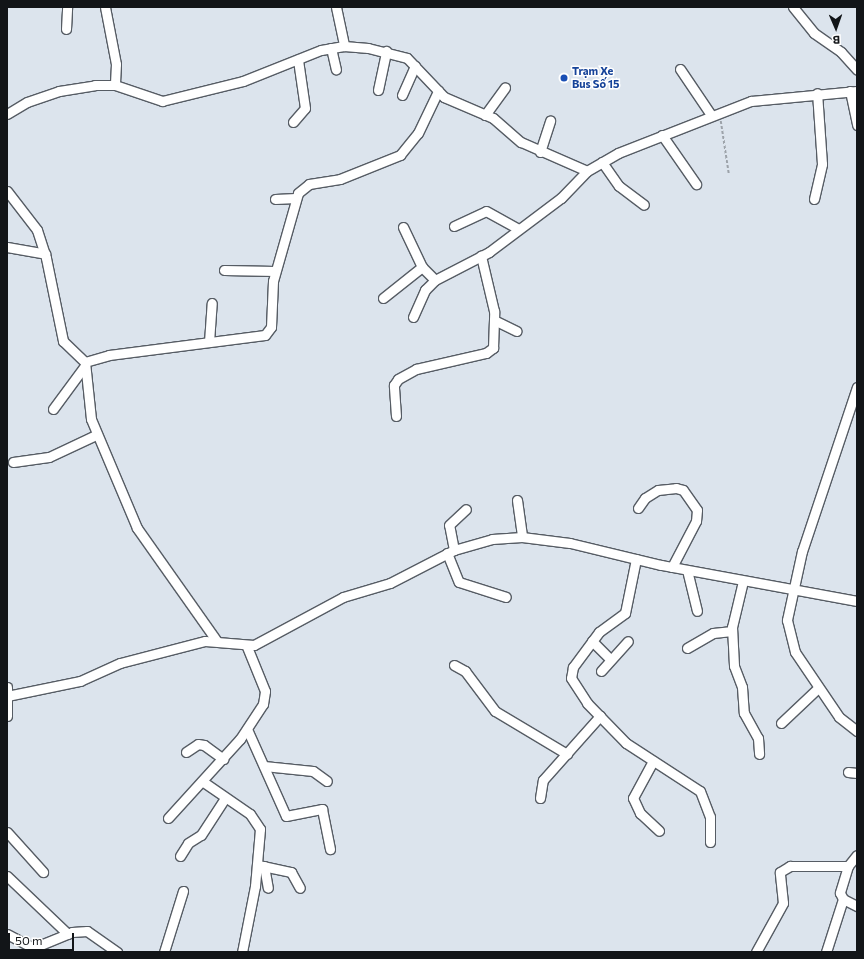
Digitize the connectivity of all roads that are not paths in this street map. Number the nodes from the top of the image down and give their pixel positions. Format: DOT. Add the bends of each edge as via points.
graph roads {
  1 [pos="67,7"];
  2 [pos="105,7"];
  3 [pos="336,7"];
  4 [pos="793,7"];
  5 [pos="66,29"];
  6 [pos="344,46"];
  7 [pos="331,48"];
  8 [pos="386,51"];
  9 [pos="298,60"];
  10 [pos="415,66"];
  11 [pos="336,69"];
  12 [pos="680,69"];
  13 [pos="857,70"];
  14 [pos="115,85"];
  15 [pos="505,87"];
  16 [pos="378,90"];
  17 [pos="438,91"];
  18 [pos="853,91"];
  19 [pos="817,93"];
  20 [pos="402,95"];
  21 [pos="7,114"];
  22 [pos="486,115"];
  23 [pos="710,115"];
  24 [pos="550,121"];
  25 [pos="293,122"];
  26 [pos="857,125"];
  27 [pos="662,135"];
  28 [pos="540,152"];
  29 [pos="602,162"];
  30 [pos="587,171"];
  31 [pos="696,184"];
  32 [pos="7,191"];
  33 [pos="296,198"];
  34 [pos="275,199"];
  35 [pos="814,199"];
  36 [pos="644,205"];
  37 [pos="454,226"];
  38 [pos="403,227"];
  39 [pos="518,229"];
  40 [pos="7,248"];
  41 [pos="45,254"];
  42 [pos="481,256"];
  43 [pos="422,267"];
  44 [pos="224,270"];
  45 [pos="276,271"];
  46 [pos="435,280"];
  47 [pos="383,298"];
  48 [pos="212,303"];
  49 [pos="413,317"];
  50 [pos="494,320"];
  51 [pos="516,331"];
  52 [pos="209,342"];
  53 [pos="84,364"];
  54 [pos="857,387"];
  55 [pos="53,409"];
  56 [pos="396,416"];
  57 [pos="96,436"];
  58 [pos="13,462"];
  59 [pos="517,500"];
  60 [pos="638,508"];
  61 [pos="466,509"];
  62 [pos="522,537"];
  63 [pos="450,552"];
  64 [pos="636,559"];
  65 [pos="672,567"];
  66 [pos="687,570"];
  67 [pos="743,580"];
  68 [pos="793,590"];
  69 [pos="506,596"];
  70 [pos="857,601"];
  71 [pos="697,611"];
  72 [pos="732,631"];
  73 [pos="216,640"];
  74 [pos="592,641"];
  75 [pos="628,642"];
  76 [pos="247,647"];
  77 [pos="687,648"];
  78 [pos="610,659"];
  79 [pos="454,665"];
  80 [pos="601,671"];
  81 [pos="818,688"];
  82 [pos="8,693"];
  83 [pos="7,716"];
  84 [pos="600,716"];
  85 [pos="781,722"];
  86 [pos="247,729"];
  87 [pos="857,731"];
  88 [pos="186,752"];
  89 [pos="567,754"];
  90 [pos="759,754"];
  91 [pos="223,759"];
  92 [pos="653,761"];
  93 [pos="264,766"];
  94 [pos="202,781"];
  95 [pos="327,781"];
  96 [pos="225,798"];
  97 [pos="540,798"];
  98 [pos="168,818"];
  99 [pos="659,831"];
  100 [pos="7,832"];
  101 [pos="710,842"];
  102 [pos="330,849"];
  103 [pos="857,855"];
  104 [pos="180,856"];
  105 [pos="261,865"];
  106 [pos="848,866"];
  107 [pos="43,872"];
  108 [pos="7,876"];
  109 [pos="268,888"];
  110 [pos="300,888"];
  111 [pos="183,891"];
  112 [pos="843,899"];
  113 [pos="857,906"];
  114 [pos="7,934"];
  115 [pos="68,934"];
  116 [pos="117,952"];
  117 [pos="164,952"];
  118 [pos="242,952"];
  119 [pos="756,952"];
  120 [pos="826,952"];
  1 -- 5 [label="street"];
  2 -- 14 [label="street" via="116,64"];
  3 -- 6 [label="street"];
  4 -- 13 [label="street" via="814,33 841,52"];
  6 -- 7 [label="street"];
  6 -- 8 [label="street"];
  7 -- 9 [label="street"];
  7 -- 11 [label="street"];
  8 -- 10 [label="street" via="406,58"];
  8 -- 16 [label="street"];
  9 -- 14 [label="street" via="243,81 162,102"];
  9 -- 25 [label="street" via="305,108"];
  10 -- 17 [label="street"];
  10 -- 20 [label="street"];
  12 -- 23 [label="street"];
  14 -- 21 [label="street" via="59,91 27,102"];
  15 -- 22 [label="street"];
  17 -- 22 [label="street"];
  17 -- 33 [label="street" via="418,133 400,155 340,179 309,184"];
  18 -- 19 [label="street"];
  18 -- 26 [label="street"];
  19 -- 23 [label="street" via="750,101"];
  19 -- 35 [label="street" via="822,164"];
  22 -- 28 [label="street"];
  23 -- 27 [label="street"];
  24 -- 28 [label="street"];
  27 -- 29 [label="street"];
  27 -- 31 [label="street"];
  28 -- 30 [label="street"];
  29 -- 30 [label="street"];
  29 -- 36 [label="street" via="619,186"];
  30 -- 39 [label="street" via="561,198"];
  32 -- 41 [label="street" via="25,210"];
  33 -- 34 [label="street"];
  33 -- 45 [label="street"];
  37 -- 39 [label="street" via="486,211"];
  38 -- 43 [label="street"];
  39 -- 42 [label="street"];
  40 -- 41 [label="street"];
  41 -- 53 [label="street" via="63,342"];
  42 -- 46 [label="street"];
  42 -- 50 [label="street"];
  43 -- 46 [label="street"];
  43 -- 47 [label="street"];
  44 -- 45 [label="street"];
  45 -- 52 [label="street" via="269,331 255,337"];
  46 -- 49 [label="street" via="425,290"];
  48 -- 52 [label="street"];
  50 -- 51 [label="street"];
  50 -- 56 [label="street" via="494,342 486,353 434,364 398,379 394,385"];
  52 -- 53 [label="street"];
  53 -- 55 [label="street"];
  53 -- 57 [label="street"];
  54 -- 68 [label="street" via="804,544"];
  57 -- 58 [label="street" via="49,457"];
  57 -- 73 [label="street" via="137,528"];
  59 -- 62 [label="street"];
  60 -- 65 [label="street" via="645,498 658,490 676,488 683,490 697,510 696,521"];
  61 -- 63 [label="street" via="449,525"];
  62 -- 63 [label="street" via="492,539"];
  62 -- 64 [label="street" via="570,542"];
  63 -- 69 [label="street" via="459,582"];
  63 -- 76 [label="street" via="390,583 343,597"];
  64 -- 65 [label="street"];
  64 -- 74 [label="street" via="625,613"];
  65 -- 66 [label="street"];
  66 -- 67 [label="street"];
  66 -- 71 [label="street"];
  67 -- 68 [label="street"];
  67 -- 72 [label="street"];
  68 -- 70 [label="street"];
  68 -- 81 [label="street" via="787,620 790,638"];
  72 -- 77 [label="street" via="713,633"];
  72 -- 90 [label="street" via="734,666 742,687 744,713 758,738"];
  73 -- 76 [label="street"];
  73 -- 82 [label="street" via="120,663 80,681"];
  74 -- 78 [label="street"];
  74 -- 84 [label="street" via="573,667 571,678"];
  75 -- 78 [label="street"];
  76 -- 86 [label="street" via="266,697"];
  78 -- 80 [label="street"];
  79 -- 89 [label="street" via="465,671 495,711"];
  81 -- 85 [label="street"];
  81 -- 87 [label="street" via="839,717"];
  82 -- 83 [label="street"];
  84 -- 89 [label="street"];
  84 -- 92 [label="street" via="626,743"];
  86 -- 91 [label="street"];
  86 -- 93 [label="street"];
  88 -- 91 [label="street" via="198,744 204,745"];
  89 -- 97 [label="street" via="542,780"];
  91 -- 94 [label="street"];
  92 -- 99 [label="street" via="633,798 640,813"];
  92 -- 101 [label="street" via="700,791 710,816"];
  93 -- 95 [label="street" via="313,771"];
  93 -- 102 [label="street" via="286,816 318,808 325,812"];
  94 -- 96 [label="street"];
  94 -- 98 [label="street"];
  96 -- 104 [label="street" via="201,835 188,843"];
  96 -- 105 [label="street" via="250,814 260,829"];
  100 -- 107 [label="street"];
  103 -- 106 [label="street"];
  105 -- 109 [label="street"];
  105 -- 110 [label="street" via="291,872"];
  105 -- 118 [label="street"];
  106 -- 112 [label="street" via="842,882"];
  106 -- 119 [label="street" via="790,866 780,872 783,902"];
  108 -- 115 [label="street"];
  111 -- 117 [label="street"];
  112 -- 113 [label="street"];
  112 -- 120 [label="street"];
  114 -- 115 [label="street" via="33,948"];
  115 -- 116 [label="street" via="87,931"];
}
